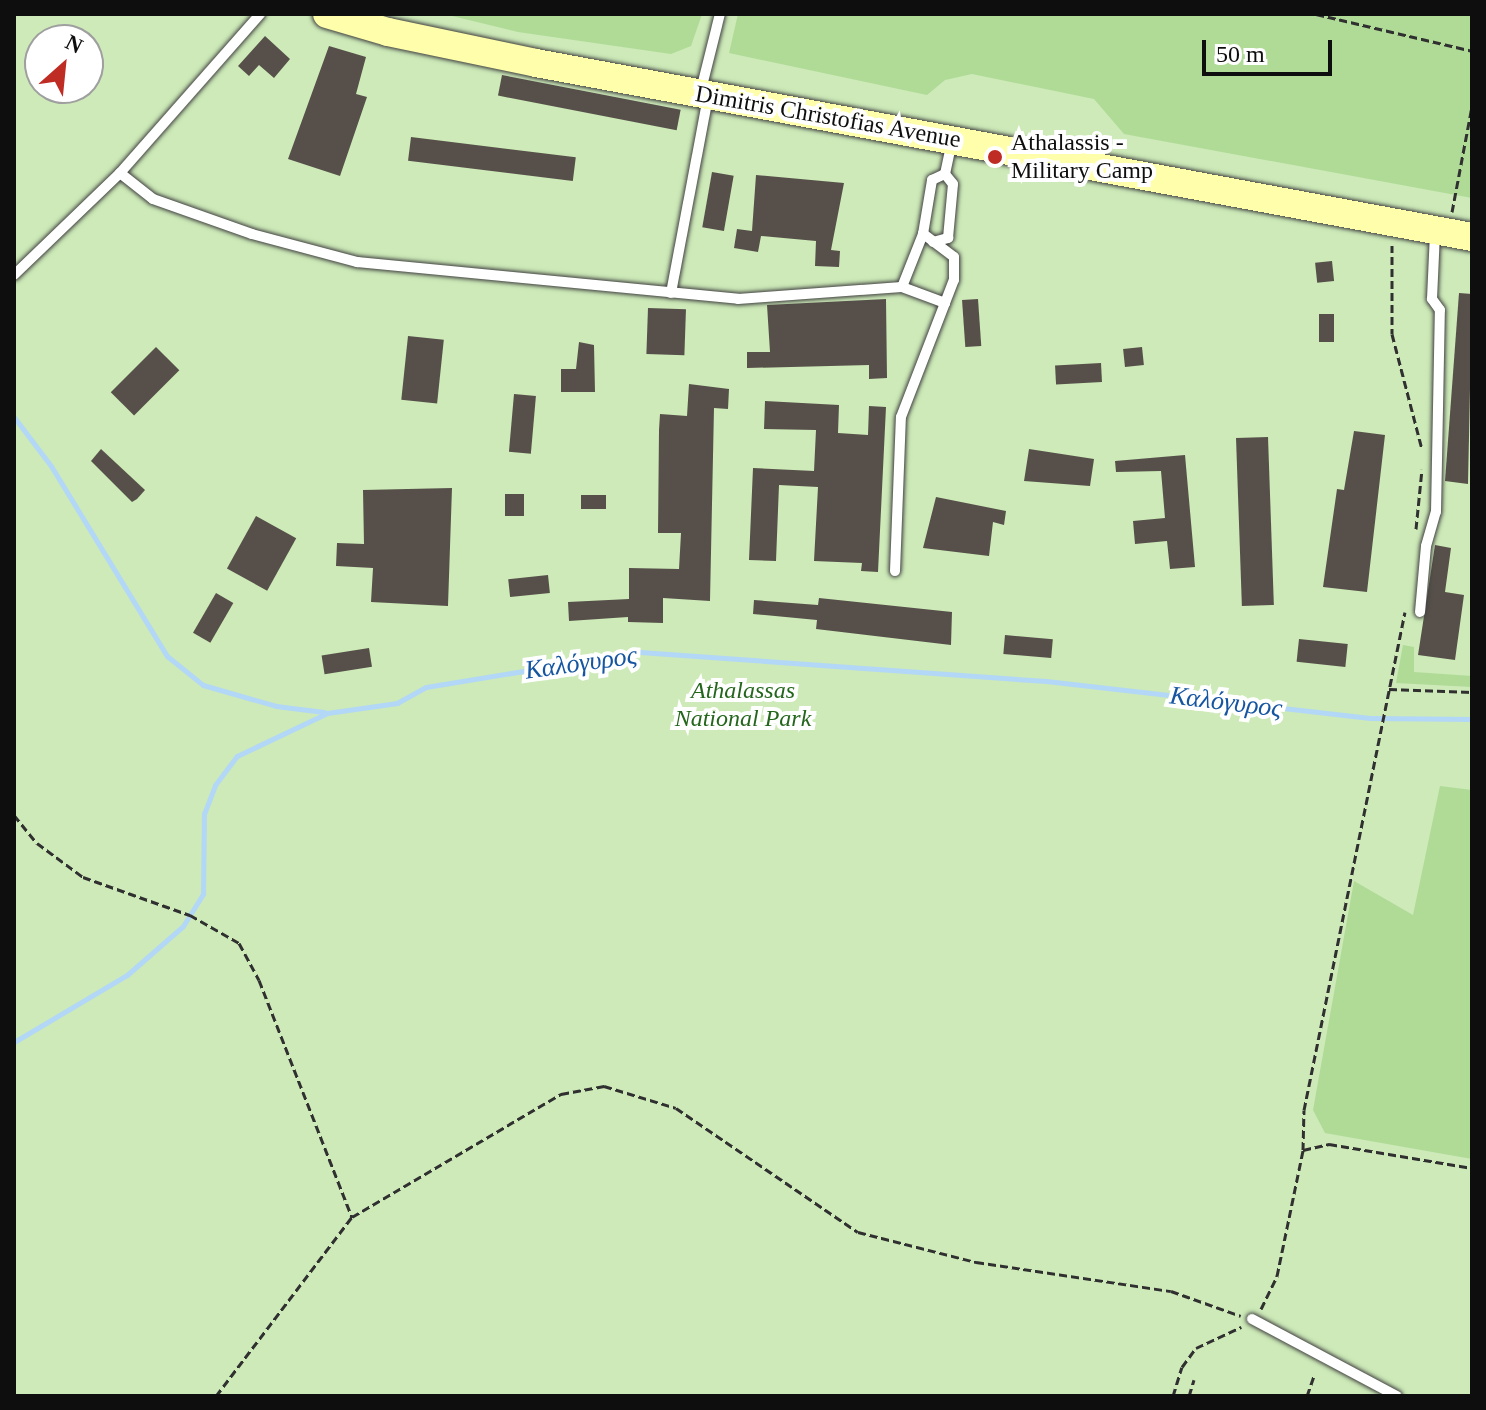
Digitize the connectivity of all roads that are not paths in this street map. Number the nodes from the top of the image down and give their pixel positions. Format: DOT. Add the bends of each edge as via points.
graph roads {
  1 [pos="260,14"];
  2 [pos="327,14"];
  3 [pos="720,14"];
  4 [pos="704,94"];
  5 [pos="952,139"];
  6 [pos="120,173"];
  7 [pos="945,174"];
  8 [pos="1452,233"];
  9 [pos="923,234"];
  10 [pos="933,242"];
  11 [pos="14,275"];
  12 [pos="902,287"];
  13 [pos="671,293"];
  14 [pos="945,303"];
  15 [pos="895,571"];
  16 [pos="1420,612"];
  17 [pos="1252,1319"];
  18 [pos="1397,1396"];
  1 -- 6 [label="lane"];
  2 -- 4 [label="main road, Dimitris Christofias Avenue" via="403,35"];
  3 -- 4 [label="lane"];
  4 -- 5 [label="main road, Dimitris Christofias Avenue"];
  4 -- 13 [label="lane"];
  5 -- 7 [label="lane"];
  5 -- 8 [label="main road, Dimitris Christofias Avenue"];
  6 -- 11 [label="lane"];
  6 -- 13 [label="lane" via="153,199 252,234 357,262"];
  7 -- 9 [label="lane" via="932,180"];
  7 -- 10 [label="lane" via="953,184 948,238"];
  8 -- 16 [label="lane" via="1432,299 1440,310 1436,512 1426,546"];
  9 -- 10 [label="lane"];
  9 -- 12 [label="lane"];
  10 -- 14 [label="lane" via="954,257 954,280"];
  12 -- 13 [label="lane" via="738,299"];
  12 -- 14 [label="lane"];
  14 -- 15 [label="lane" via="901,417"];
  17 -- 18 [label="lane"];
}
